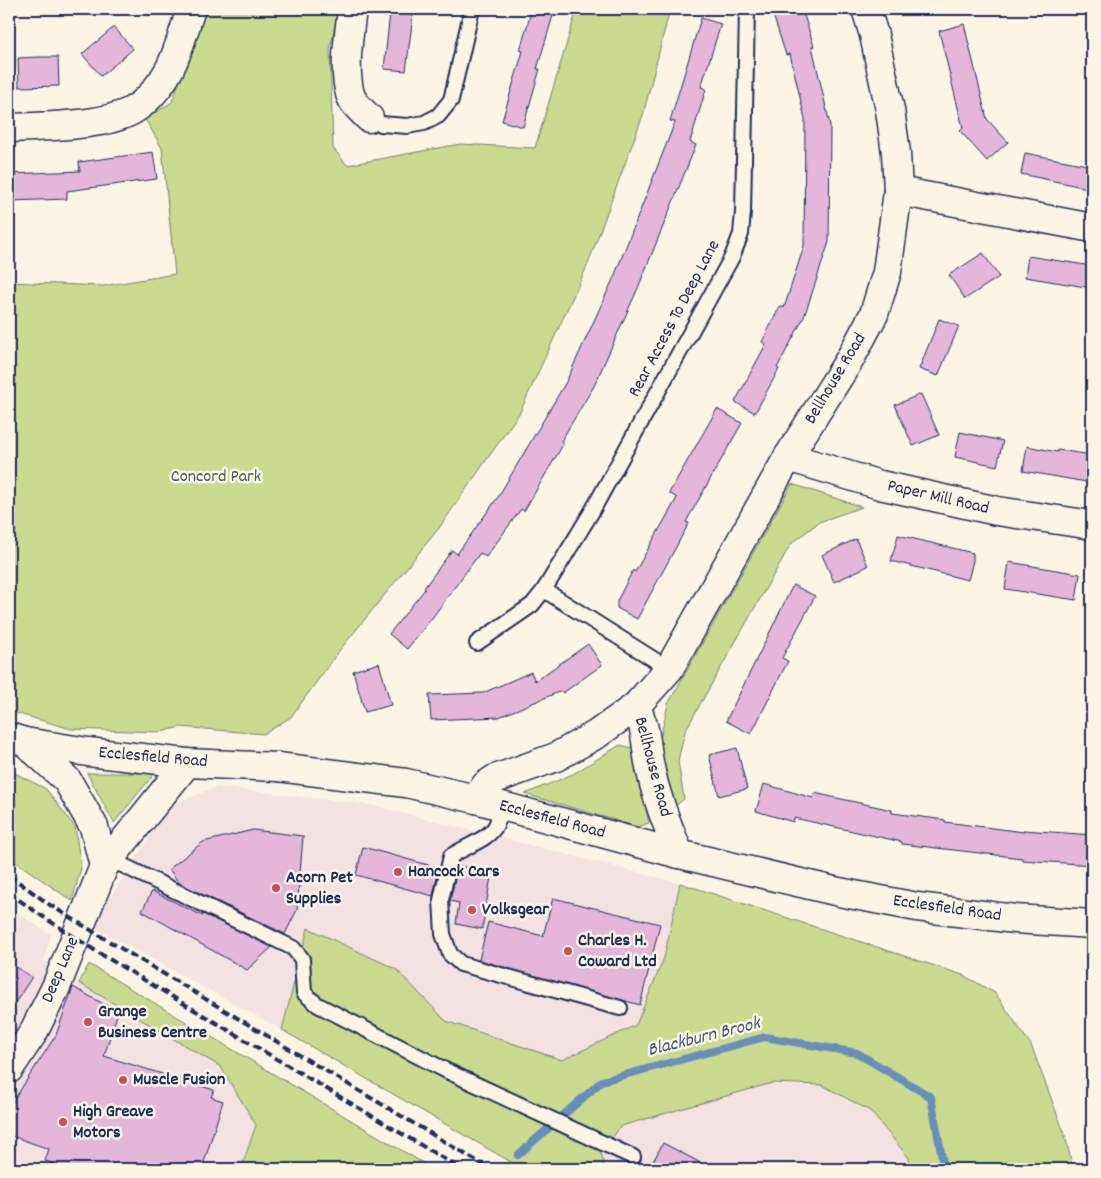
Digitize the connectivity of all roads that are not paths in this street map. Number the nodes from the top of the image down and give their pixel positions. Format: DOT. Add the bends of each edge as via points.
graph roads {
  1 [pos="191,9"];
  2 [pos="352,9"];
  3 [pos="472,9"];
  4 [pos="747,9"];
  5 [pos="866,9"];
  6 [pos="369,118"];
  7 [pos="9,128"];
  8 [pos="898,191"];
  9 [pos="1092,228"];
  10 [pos="788,457"];
  11 [pos="1092,525"];
  12 [pos="544,590"];
  13 [pos="477,643"];
  14 [pos="669,669"];
  15 [pos="635,707"];
  16 [pos="17,740"];
  17 [pos="187,763"];
  18 [pos="488,803"];
  19 [pos="680,854"];
  20 [pos="108,862"];
  21 [pos="1092,924"];
  22 [pos="620,1008"];
  23 [pos="9,1069"];
  24 [pos="633,1157"];
  1 -- 7 [label="main road" via="169,71 144,102 133,110 93,122"];
  2 -- 6 [label="main road" via="347,71 350,95 357,108"];
  3 -- 6 [label="lane" via="451,100 438,116 407,126 380,124"];
  4 -- 12 [label="lane, Rear Access To Deep Lane" via="745,184 740,234 732,257 591,513"];
  5 -- 8 [label="main road, Bellhouse Road" via="890,110"];
  8 -- 9 [label="main road"];
  8 -- 10 [label="main road, Bellhouse Road" via="887,272 874,314 850,359"];
  10 -- 11 [label="main road, Paper Mill Road" via="880,485 987,509"];
  10 -- 14 [label="main road, Bellhouse Road"];
  12 -- 13 [label="lane, Rear Access To Deep Lane" via="532,605"];
  12 -- 14 [label="lane"];
  14 -- 15 [label="main road, Bellhouse Road"];
  15 -- 18 [label="main road, Bellhouse Road" via="556,757 495,779 486,785"];
  15 -- 19 [label="main road, Bellhouse Road" via="646,731 648,761 659,805"];
  16 -- 17 [label="main road, Ecclesfield Road"];
  16 -- 20 [label="main road" via="67,780 94,827"];
  17 -- 18 [label="main road, Ecclesfield Road" via="328,772 406,783"];
  17 -- 20 [label="main road, Deep Lane"];
  18 -- 19 [label="main road, Ecclesfield Road"];
  18 -- 22 [label="lane" via="496,827 482,840 451,856 441,900 443,934 450,954 461,964"];
  19 -- 21 [label="main road, Ecclesfield Road" via="917,907 1014,919"];
  20 -- 23 [label="main road, Deep Lane" via="56,987 33,1033"];
  20 -- 24 [label="lane" via="120,864 293,948 302,958 304,993 318,1005 449,1072"];
}
